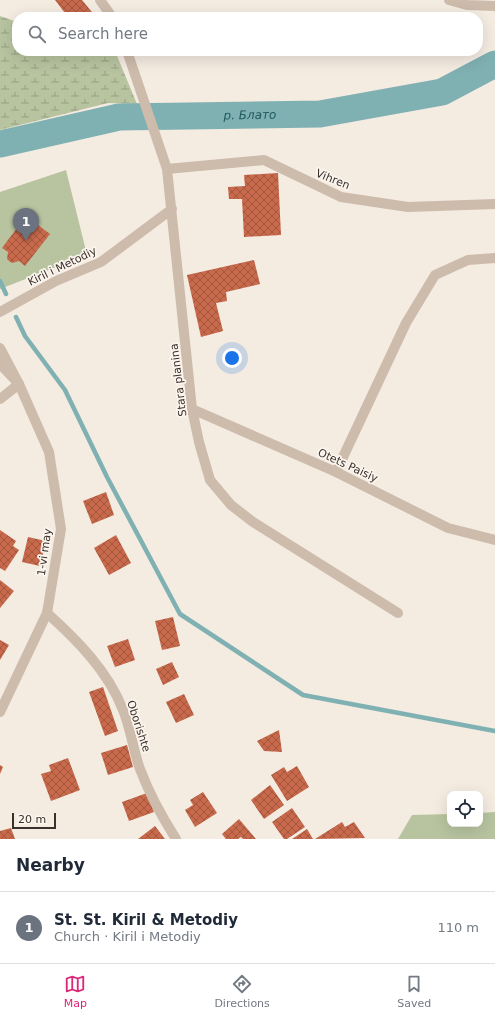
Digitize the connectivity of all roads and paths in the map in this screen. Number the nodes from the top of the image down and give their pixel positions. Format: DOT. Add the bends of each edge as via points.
graph roads {
  1 [pos="100,0"];
  2 [pos="449,0"];
  3 [pos="495,6"];
  4 [pos="108,12"];
  5 [pos="129,56"];
  6 [pos="167,169"];
  7 [pos="495,204"];
  8 [pos="172,209"];
  9 [pos="495,258"];
  10 [pos="0,312"];
  11 [pos="0,348"];
  12 [pos="0,364"];
  13 [pos="19,384"];
  14 [pos="0,398"];
  15 [pos="192,409"];
  16 [pos="336,472"];
  17 [pos="495,540"];
  18 [pos="47,613"];
  19 [pos="398,613"];
  20 [pos="0,712"];
  21 [pos="176,839"];
  1 -- 4 [label="street"];
  2 -- 3 [label="street" via="467,5"];
  5 -- 6 [label="street, Stara planina"];
  6 -- 7 [label="street, Vihren" via="264,160 341,197 408,207"];
  6 -- 8 [label="street, Stara planina"];
  8 -- 10 [label="street, Kiril i Metodiy" via="101,262 56,281"];
  8 -- 15 [label="street, Stara planina"];
  9 -- 16 [label="street" via="468,260 435,275 406,322"];
  11 -- 13 [label="street, 1-vi may"];
  12 -- 13 [label="street"];
  13 -- 14 [label="street"];
  13 -- 18 [label="street, 1-vi may" via="49,452 61,528"];
  15 -- 16 [label="street, Otets Paisiy"];
  15 -- 19 [label="street, Stara planina" via="210,480 231,505 253,522"];
  16 -- 17 [label="street, Otets Paisiy" via="448,528"];
  18 -- 20 [label="street, 1-vi may"];
  18 -- 21 [label="street, Oborishte" via="73,636 105,675 123,710 140,768 161,816"];
}
